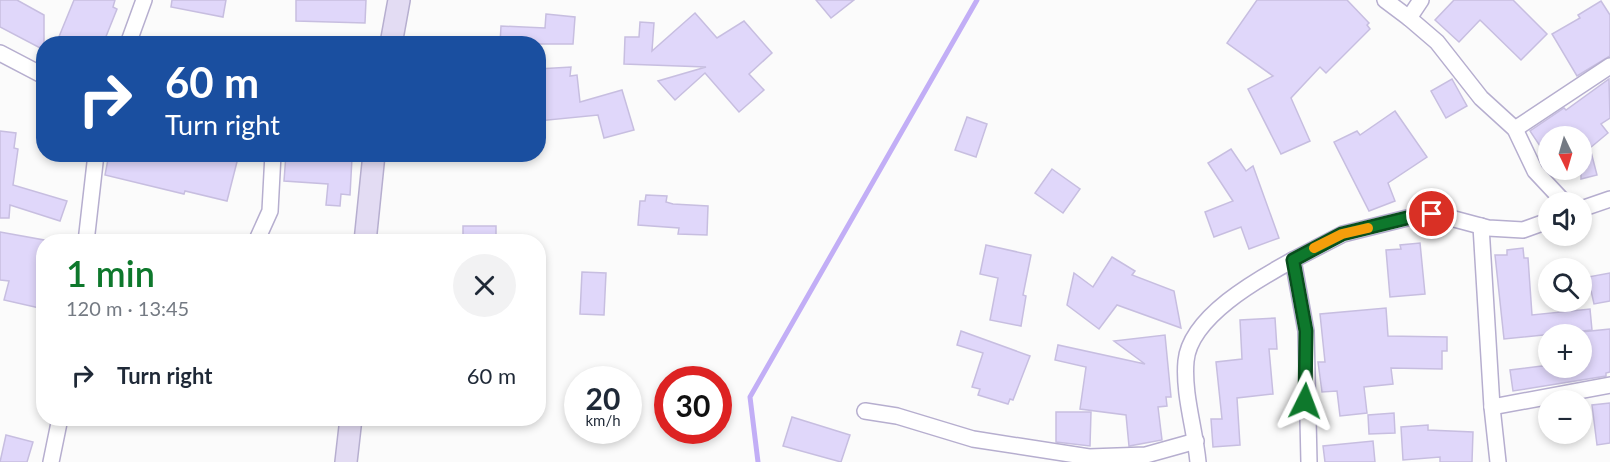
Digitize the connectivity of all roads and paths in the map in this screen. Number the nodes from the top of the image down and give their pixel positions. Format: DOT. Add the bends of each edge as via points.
graph roads {
  1 [pos="144,0"];
  2 [pos="399,0"];
  3 [pos="1385,0"];
  4 [pos="1421,0"];
  5 [pos="1409,18"];
  6 [pos="131,36"];
  7 [pos="392,36"];
  8 [pos="0,53"];
  9 [pos="1610,66"];
  10 [pos="36,72"];
  11 [pos="1515,129"];
  12 [pos="95,162"];
  13 [pos="273,162"];
  14 [pos="373,162"];
  15 [pos="1555,192"];
  16 [pos="1610,199"];
  17 [pos="1592,205"];
  18 [pos="1538,224"];
  19 [pos="1481,226"];
  20 [pos="87,234"];
  21 [pos="260,234"];
  22 [pos="366,234"];
  23 [pos="1293,260"];
  24 [pos="1610,385"];
  25 [pos="1492,407"];
  26 [pos="865,411"];
  27 [pos="58,426"];
  28 [pos="350,426"];
  29 [pos="1196,441"];
  30 [pos="51,462"];
  31 [pos="346,462"];
  32 [pos="1198,462"];
  33 [pos="1309,462"];
  34 [pos="1498,462"];
  1 -- 6 [label="street"];
  2 -- 7 [label="street"];
  3 -- 5 [label="street"];
  4 -- 5 [label="street"];
  5 -- 11 [label="street" via="1437,42 1481,98"];
  8 -- 10 [label="street"];
  9 -- 11 [label="street"];
  11 -- 15 [label="street" via="1535,171"];
  12 -- 20 [label="street"];
  13 -- 21 [label="street" via="270,211"];
  14 -- 22 [label="street"];
  16 -- 17 [label="street"];
  18 -- 19 [label="street" via="1522,230"];
  19 -- 23 [label="street" via="1443,216 1419,215 1342,234"];
  19 -- 25 [label="street"];
  23 -- 29 [label="street" via="1250,284 1197,330 1186,359 1186,384"];
  23 -- 33 [label="street" via="1306,331"];
  24 -- 25 [label="street"];
  25 -- 34 [label="street"];
  26 -- 29 [label="street" via="897,416 973,439 1089,457 1146,455"];
  27 -- 30 [label="street"];
  28 -- 31 [label="street"];
  29 -- 32 [label="street"];
}
